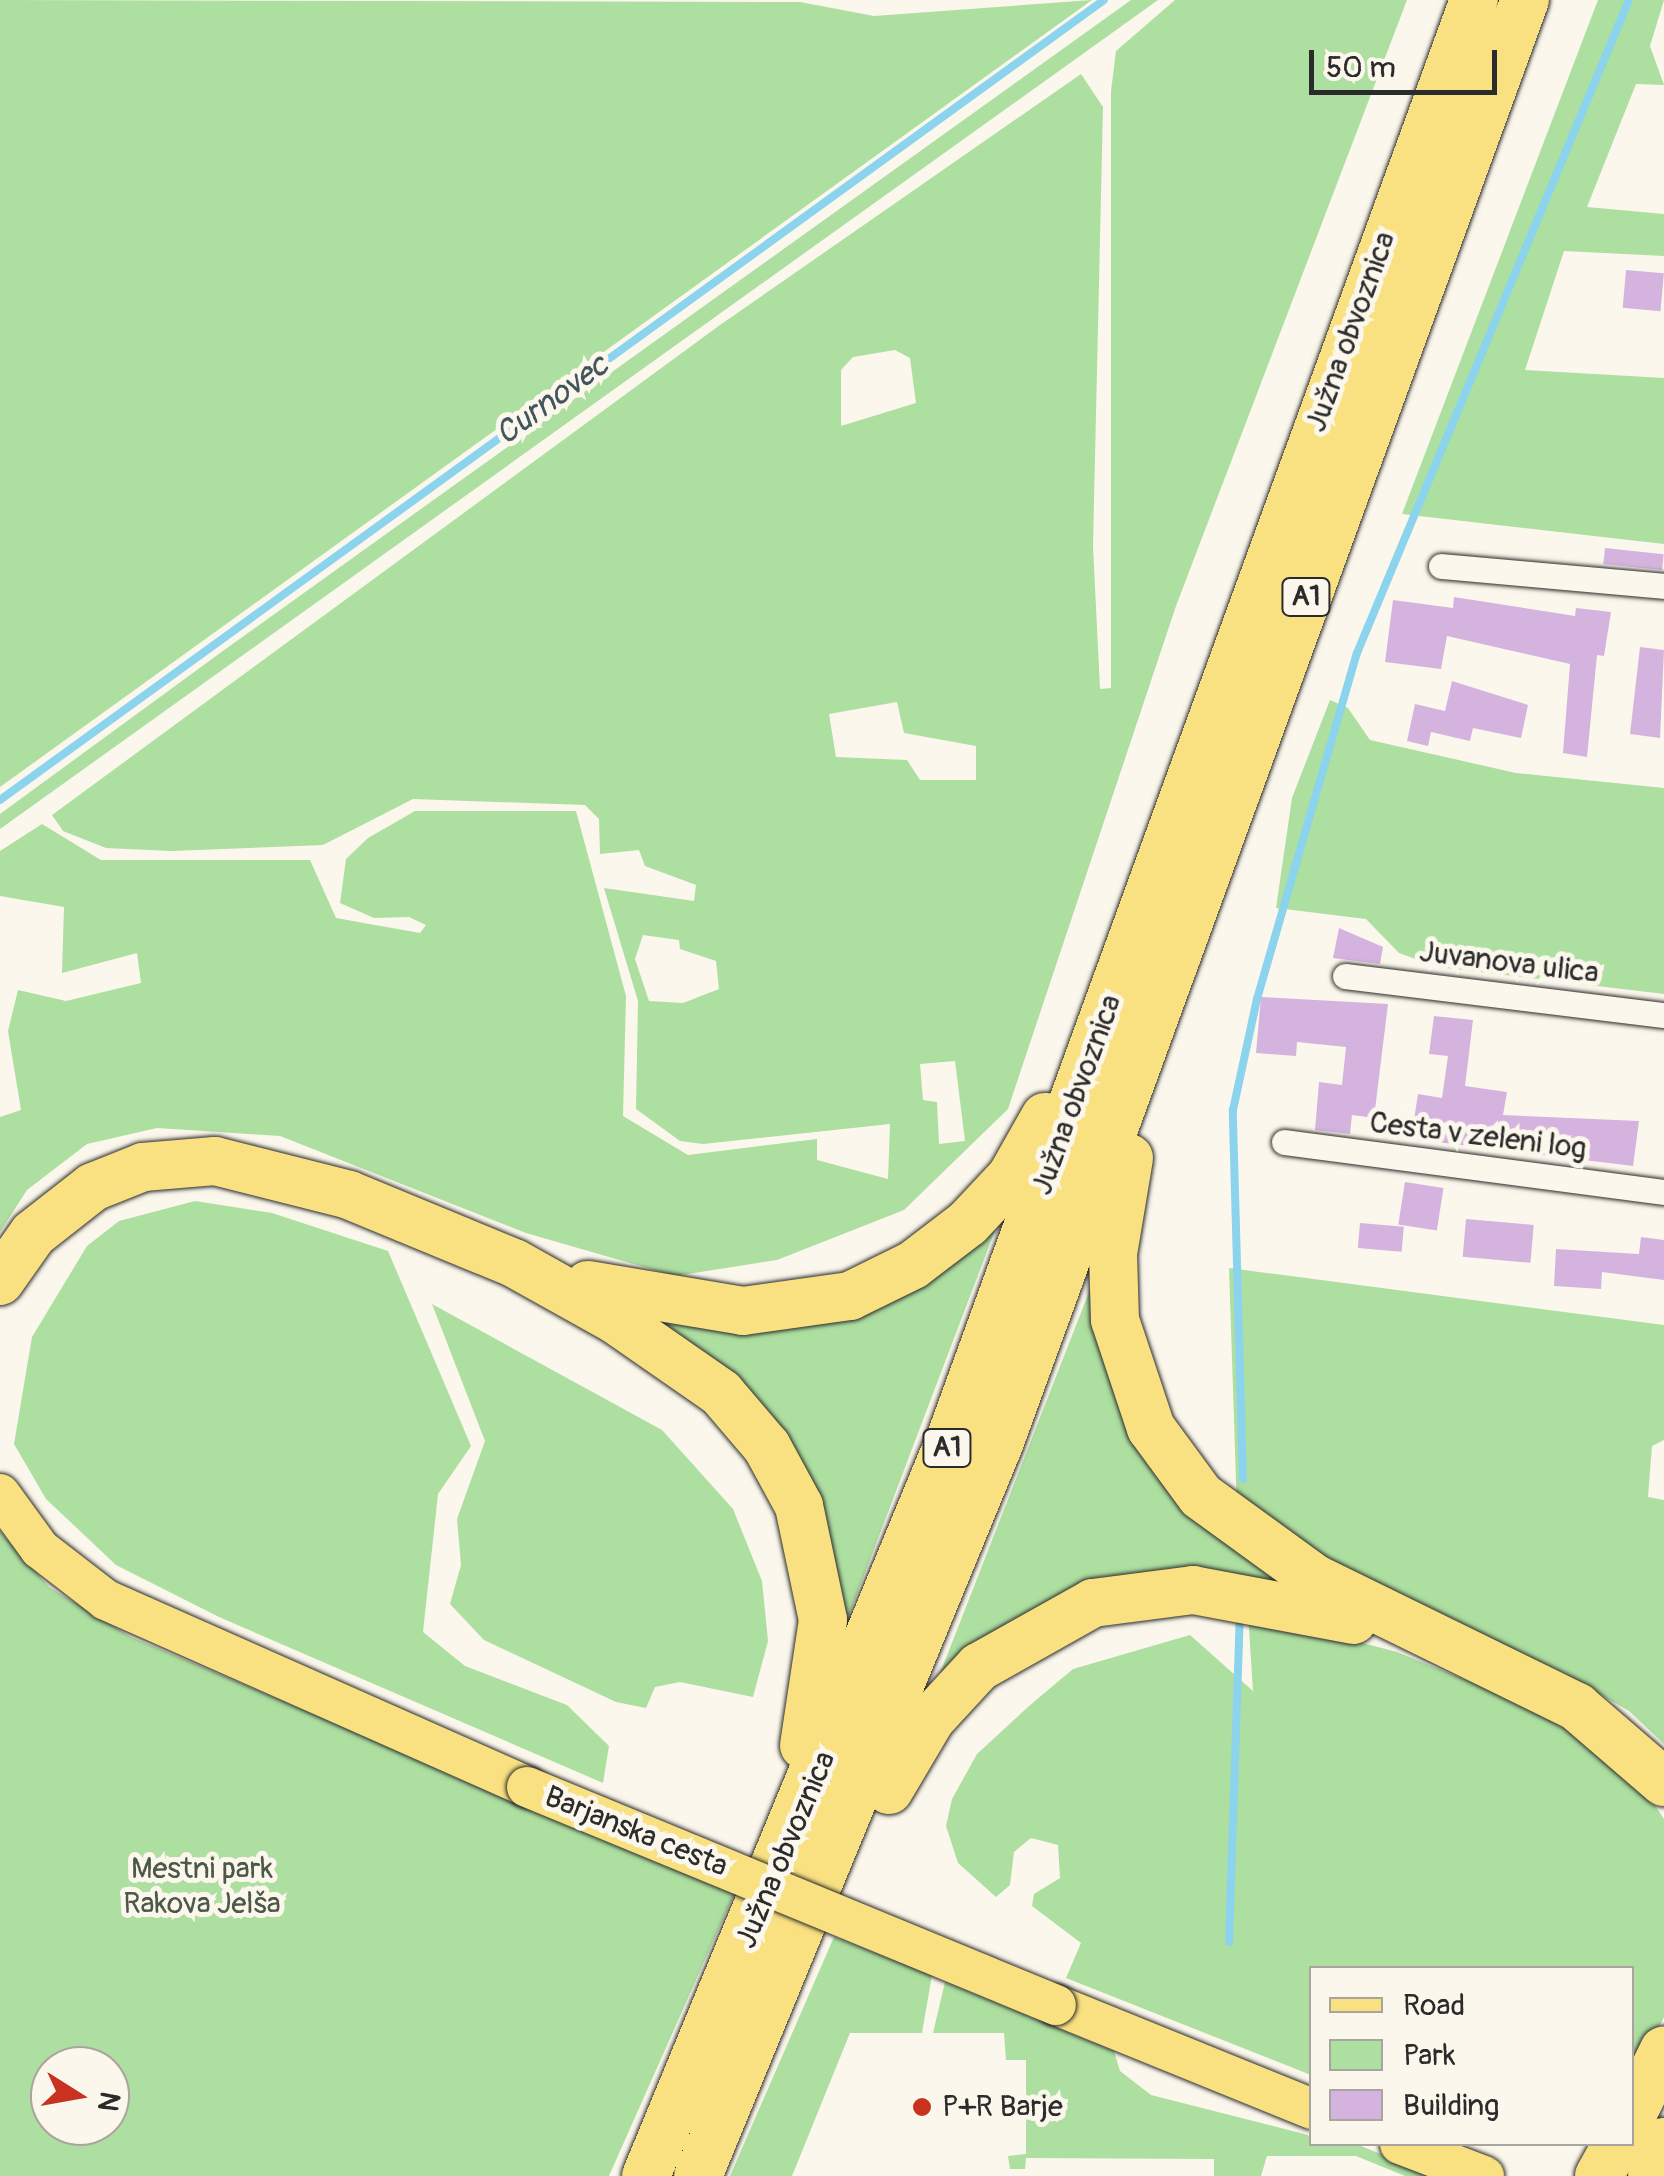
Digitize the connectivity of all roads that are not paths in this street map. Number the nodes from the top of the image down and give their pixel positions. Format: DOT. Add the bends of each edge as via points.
graph roads {
  1 [pos="1474,0"];
  2 [pos="1525,0"];
  3 [pos="1442,566"];
  4 [pos="1664,586"];
  5 [pos="1126,959"];
  6 [pos="1345,976"];
  7 [pos="1168,980"];
  8 [pos="1664,1015"];
  9 [pos="1284,1142"];
  10 [pos="1664,1192"];
  11 [pos="514,1263"];
  12 [pos="0,1281"];
  13 [pos="0,1494"];
  14 [pos="1417,1636"];
  15 [pos="1664,1782"];
  16 [pos="806,1923"];
  17 [pos="752,1931"];
  18 [pos="1664,2050"];
  19 [pos="1309,2107"];
  20 [pos="1634,2111"];
  21 [pos="1664,2142"];
  22 [pos="1405,2146"];
  23 [pos="1616,2146"];
  24 [pos="646,2176"];
  25 [pos="698,2176"];
  26 [pos="1484,2176"];
  27 [pos="1600,2176"];
  28 [pos="1652,2176"];
  1 -- 5 [label="highway, Južna obvoznica / A1"];
  2 -- 7 [label="highway, Južna obvoznica / A1"];
  3 -- 4 [label="street"];
  5 -- 11 [label="highway" via="1011,1177 942,1245 882,1283 823,1303 743,1312 660,1304"];
  5 -- 17 [label="highway, Južna obvoznica / A1" via="910,1542"];
  6 -- 8 [label="street, Juvanova ulica"];
  7 -- 14 [label="highway" via="1160,1067 1124,1176 1114,1241 1115,1320 1135,1392 1176,1466 1225,1519"];
  7 -- 16 [label="highway, Južna obvoznica / A1" via="998,1444"];
  9 -- 10 [label="street, Cesta v zeleni log"];
  11 -- 12 [label="highway" via="294,1176 190,1161 116,1176 70,1201"];
  11 -- 17 [label="highway" via="658,1345 722,1394 767,1447 799,1506 819,1579 822,1654 811,1724 770,1833"];
  13 -- 19 [label="main road, Barjanska cesta, bridge" via="55,1564 124,1610 527,1787"];
  14 -- 15 [label="highway" via="1577,1707"];
  14 -- 16 [label="highway" via="1193,1590 1064,1615 979,1667 931,1718 855,1862"];
  16 -- 25 [label="highway, Južna obvoznica / A1"];
  17 -- 24 [label="highway, Južna obvoznica / A1"];
  18 -- 20 [label="highway"];
  21 -- 28 [label="highway"];
  22 -- 26 [label="main road"];
  23 -- 27 [label="highway"];
}
